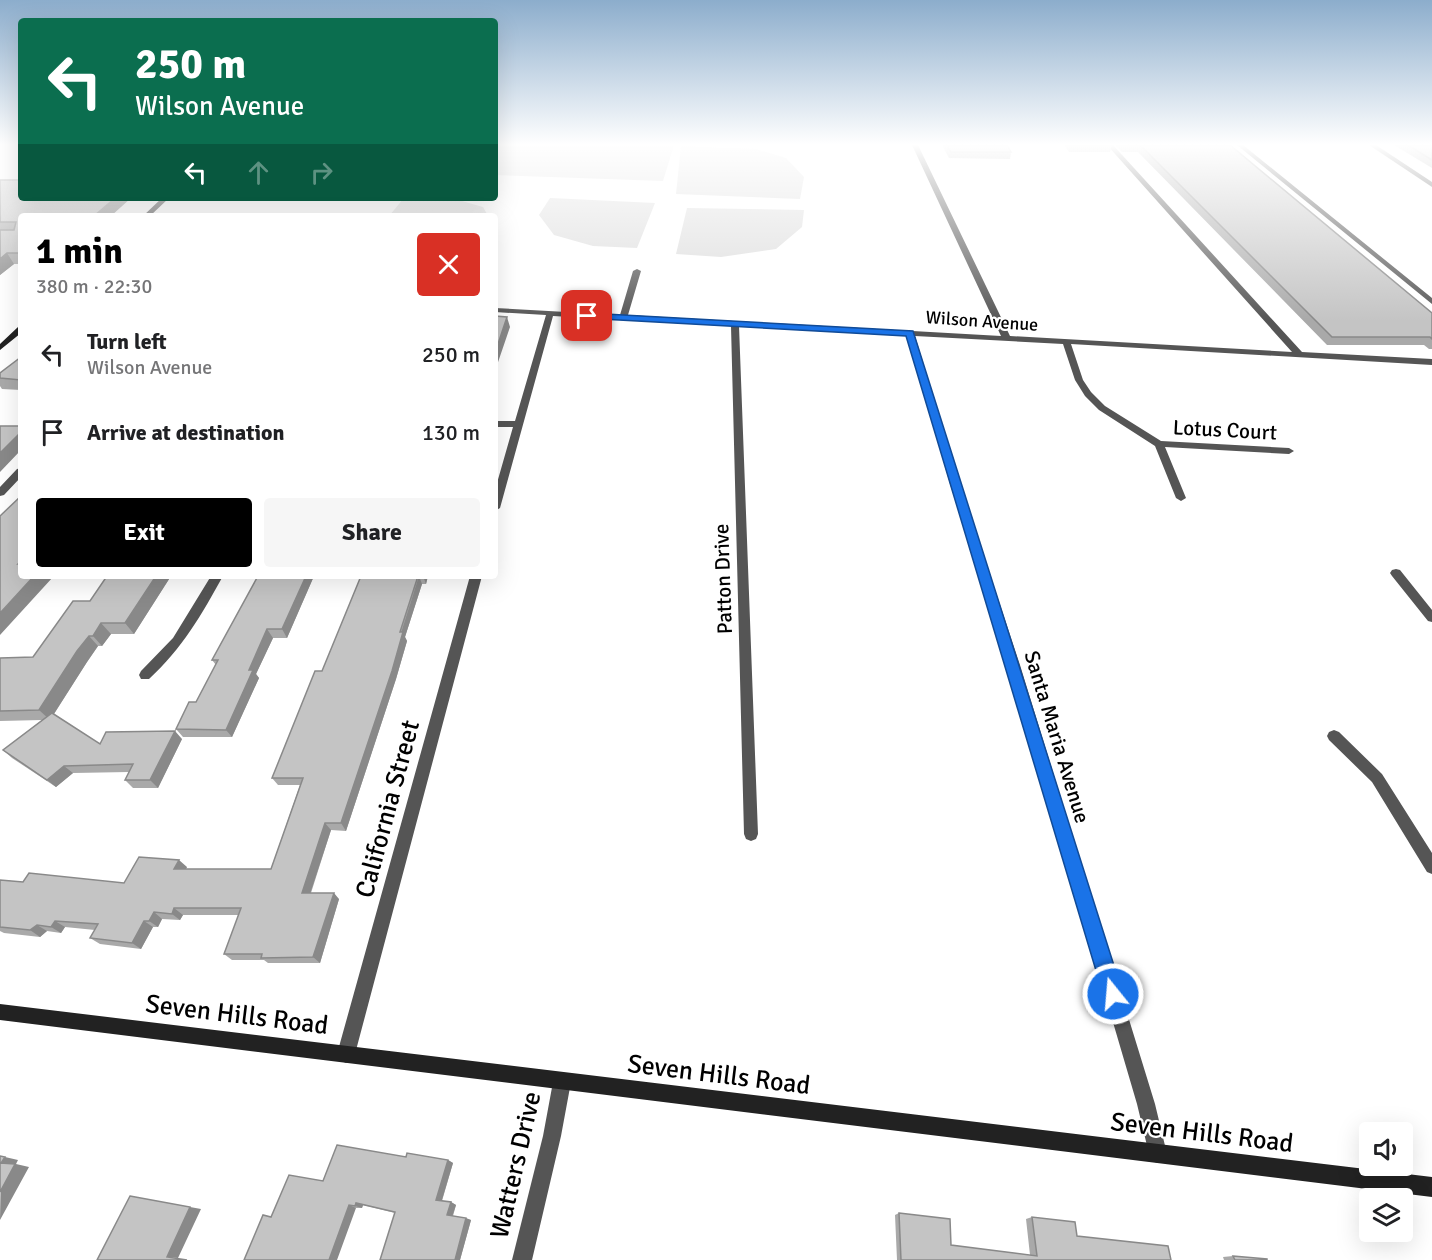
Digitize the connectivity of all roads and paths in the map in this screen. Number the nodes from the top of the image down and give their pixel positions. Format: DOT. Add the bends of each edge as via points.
graph roads {
  1 [pos="943,204"];
  2 [pos="1163,204"];
  3 [pos="1312,204"];
  4 [pos="637,271"];
  5 [pos="1432,302"];
  6 [pos="498,310"];
  7 [pos="550,314"];
  8 [pos="623,318"];
  9 [pos="735,323"];
  10 [pos="18,332"];
  11 [pos="910,333"];
  12 [pos="1007,339"];
  13 [pos="1067,344"];
  14 [pos="0,348"];
  15 [pos="1300,355"];
  16 [pos="1428,362"];
  17 [pos="1432,369"];
  18 [pos="498,424"];
  19 [pos="518,424"];
  20 [pos="1159,444"];
  21 [pos="1289,451"];
  22 [pos="18,474"];
  23 [pos="18,487"];
  24 [pos="2,488"];
  25 [pos="498,497"];
  26 [pos="1181,498"];
  27 [pos="1396,573"];
  28 [pos="215,579"];
  29 [pos="475,579"];
  30 [pos="1432,618"];
  31 [pos="146,675"];
  32 [pos="1334,736"];
  33 [pos="751,834"];
  34 [pos="1432,867"];
  35 [pos="0,1012"];
  36 [pos="346,1054"];
  37 [pos="562,1082"];
  38 [pos="1158,1154"];
  39 [pos="1432,1187"];
  40 [pos="522,1260"];
  1 -- 12 [label="street"];
  2 -- 15 [label="street"];
  3 -- 5 [label="street"];
  4 -- 8 [label="street"];
  6 -- 7 [label="street, Wilson Avenue"];
  7 -- 8 [label="street, Wilson Avenue"];
  7 -- 19 [label="street"];
  8 -- 9 [label="street, Wilson Avenue"];
  9 -- 11 [label="street, Wilson Avenue"];
  9 -- 33 [label="street, Patton Drive"];
  10 -- 14 [label="street"];
  11 -- 12 [label="street, Wilson Avenue"];
  11 -- 38 [label="street, Santa Maria Avenue" via="1017,676"];
  12 -- 13 [label="street, Wilson Avenue"];
  13 -- 15 [label="street, Wilson Avenue"];
  13 -- 20 [label="street" via="1088,394 1102,408"];
  15 -- 16 [label="street, Wilson Avenue"];
  16 -- 17 [label="street"];
  18 -- 19 [label="street"];
  19 -- 25 [label="street"];
  20 -- 21 [label="street, Lotus Court"];
  20 -- 26 [label="street"];
  22 -- 24 [label="street"];
  23 -- 24 [label="street"];
  27 -- 30 [label="street"];
  28 -- 31 [label="street" via="178,643"];
  29 -- 36 [label="street, California Street"];
  32 -- 34 [label="street" via="1377,778"];
  35 -- 36 [label="street, Seven Hills Road"];
  36 -- 37 [label="street, Seven Hills Road"];
  37 -- 38 [label="street, Seven Hills Road"];
  37 -- 40 [label="street, Watters Drive"];
  38 -- 39 [label="street, Seven Hills Road"];
}
